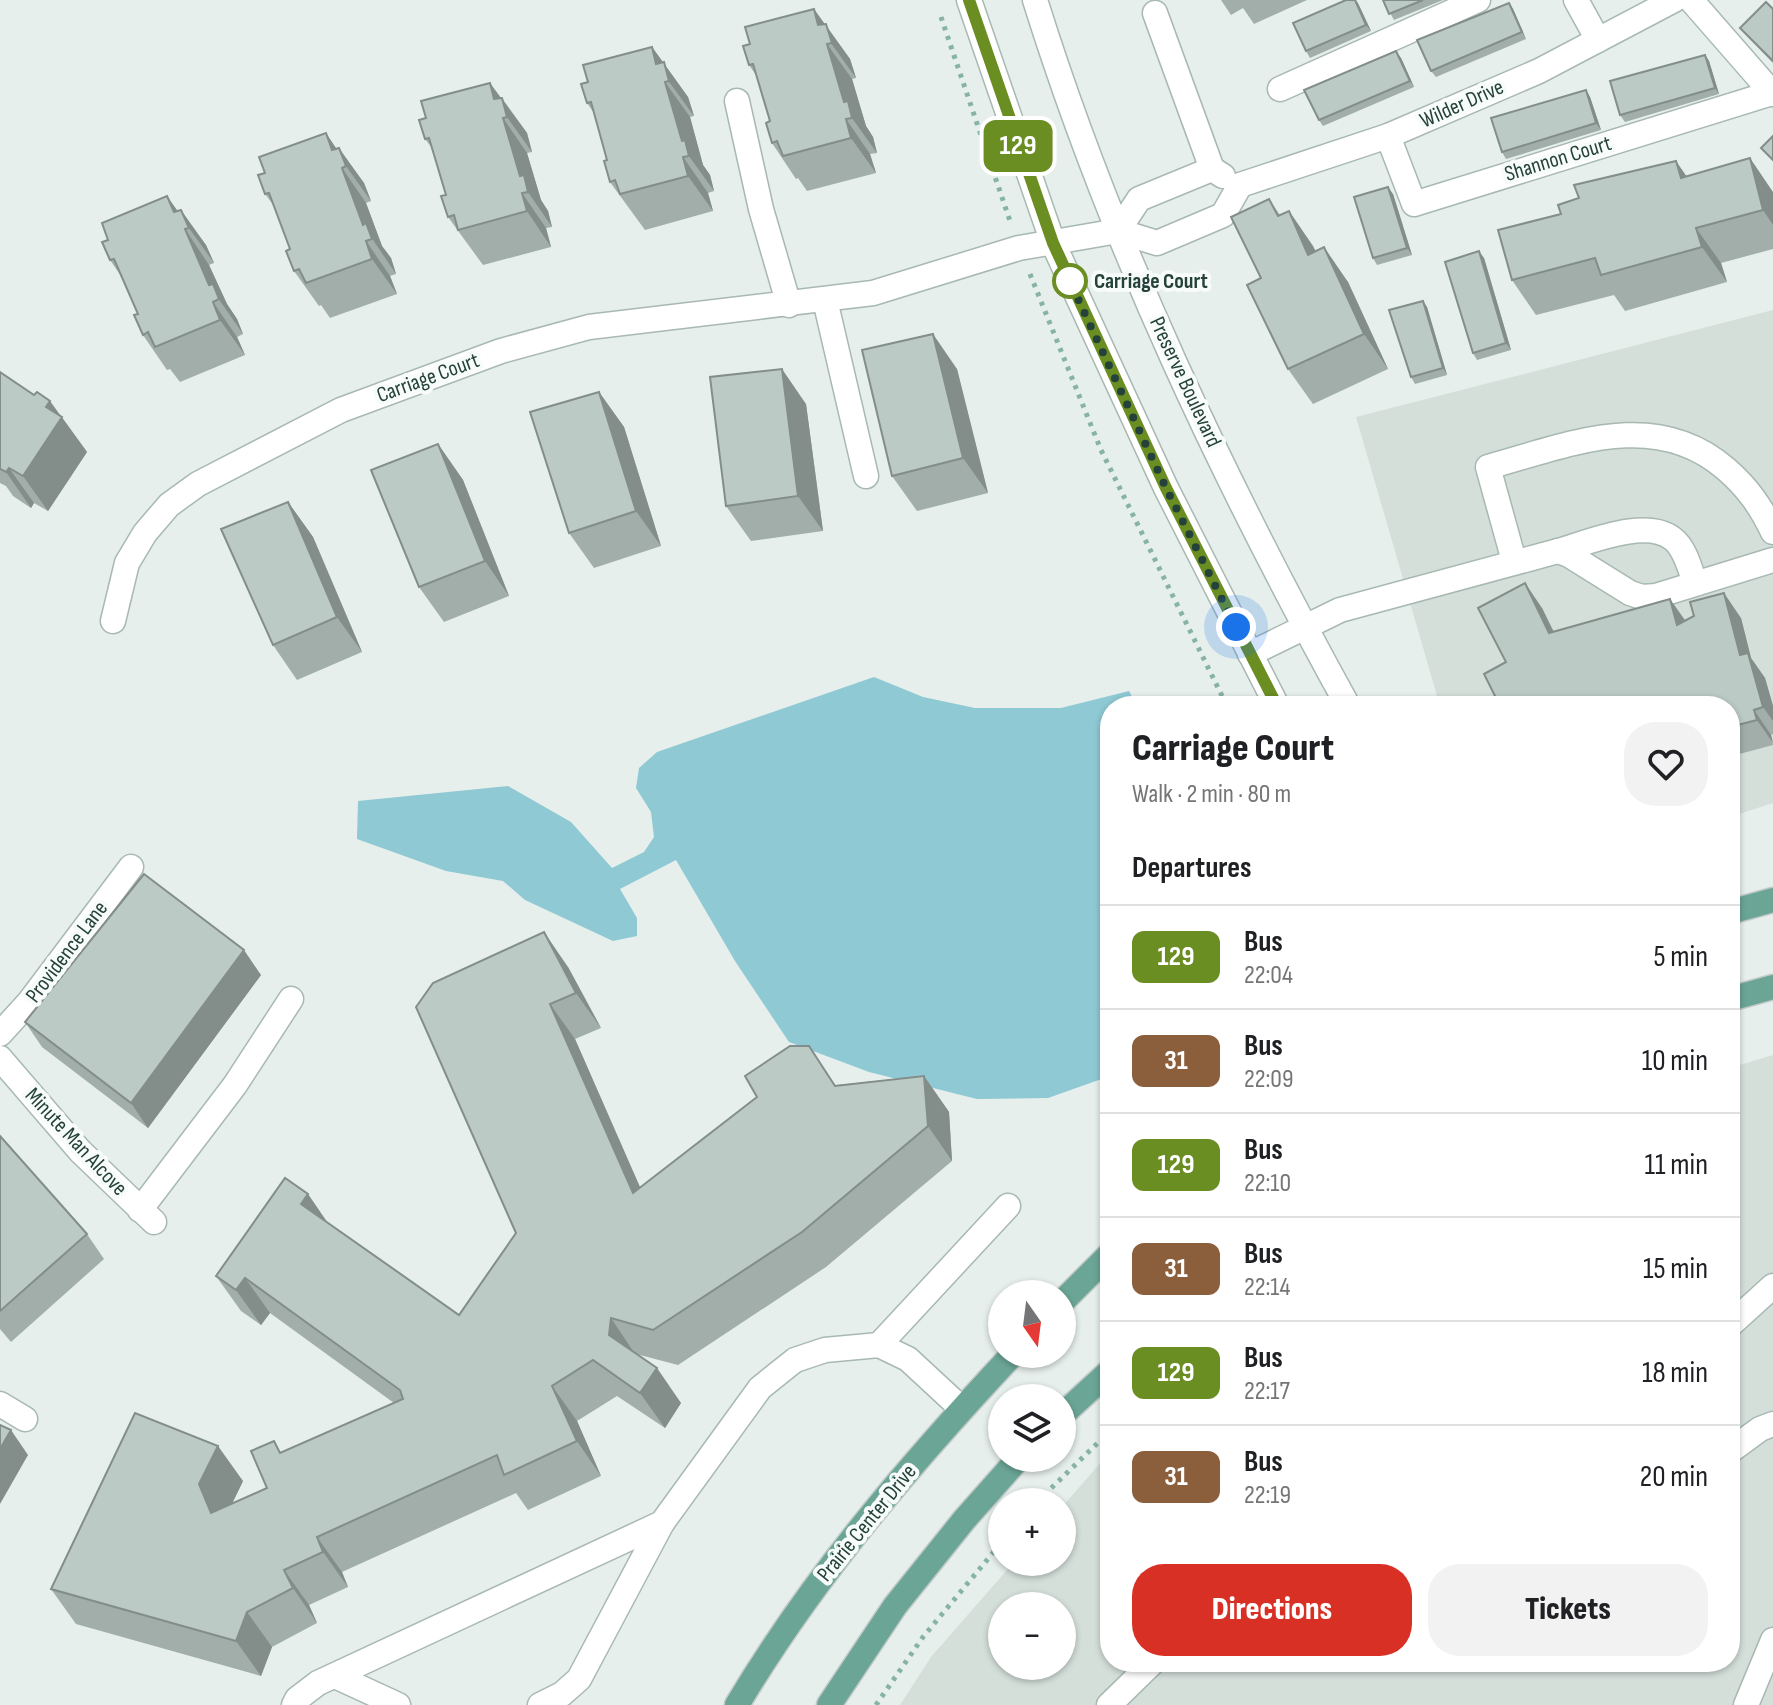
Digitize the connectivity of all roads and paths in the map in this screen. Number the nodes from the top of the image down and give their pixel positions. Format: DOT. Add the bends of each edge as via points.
graph roads {
  1 [pos="969,0"];
  2 [pos="1035,0"];
  3 [pos="1478,0"];
  4 [pos="1576,0"];
  5 [pos="1674,0"];
  6 [pos="1691,0"];
  7 [pos="1155,13"];
  8 [pos="941,14"];
  9 [pos="1598,40"];
  10 [pos="1280,89"];
  11 [pos="1772,94"];
  12 [pos="737,101"];
  13 [pos="1388,136"];
  14 [pos="1212,169"];
  15 [pos="1240,185"];
  16 [pos="1118,231"];
  17 [pos="1053,243"];
  18 [pos="1019,248"];
  19 [pos="825,300"];
  20 [pos="789,305"];
  21 [pos="866,476"];
  22 [pos="1773,532"];
  23 [pos="1558,551"];
  24 [pos="1773,560"];
  25 [pos="1514,561"];
  26 [pos="1695,583"];
  27 [pos="113,621"];
  28 [pos="1305,627"];
  29 [pos="1250,654"];
  30 [pos="1222,696"];
  31 [pos="1272,696"];
  32 [pos="1343,696"];
  33 [pos="131,867"];
  34 [pos="1773,900"];
  35 [pos="1740,909"];
  36 [pos="1773,987"];
  37 [pos="1740,996"];
  38 [pos="291,999"];
  39 [pos="0,1034"];
  40 [pos="0,1058"];
  41 [pos="1008,1206"];
  42 [pos="1100,1264"];
  43 [pos="1773,1286"];
  44 [pos="1076,1288"];
  45 [pos="1740,1316"];
  46 [pos="879,1345"];
  47 [pos="1000,1368"];
  48 [pos="1100,1380"];
  49 [pos="1076,1402"];
  50 [pos="0,1404"];
  51 [pos="962,1409"];
  52 [pos="25,1419"];
  53 [pos="1773,1424"];
  54 [pos="1100,1441"];
  55 [pos="1740,1444"];
  56 [pos="1007,1472"];
  57 [pos="1051,1488"];
  58 [pos="662,1523"];
  59 [pos="988,1559"];
  60 [pos="1773,1640"];
  61 [pos="1143,1672"];
  62 [pos="335,1676"];
  63 [pos="294,1705"];
  64 [pos="398,1705"];
  65 [pos="540,1705"];
  66 [pos="737,1705"];
  67 [pos="829,1705"];
  68 [pos="876,1705"];
  69 [pos="1109,1705"];
  70 [pos="1746,1705"];
  1 -- 17 [label="street"];
  2 -- 16 [label="street, Preserve Boulevard"];
  3 -- 10 [label="street"];
  4 -- 9 [label="street"];
  5 -- 9 [label="street, Wilder Drive"];
  6 -- 11 [label="street, Shannon Court"];
  7 -- 14 [label="street"];
  8 -- 18 [label="path"];
  9 -- 13 [label="street, Wilder Drive"];
  11 -- 13 [label="street, Shannon Court" via="1414,204"];
  12 -- 20 [label="street"];
  13 -- 15 [label="street, Wilder Drive"];
  14 -- 15 [label="street"];
  14 -- 16 [label="street" via="1139,199"];
  15 -- 16 [label="street" via="1223,215 1157,243"];
  16 -- 17 [label="street, Carriage Court"];
  16 -- 28 [label="street, Preserve Boulevard" via="1156,323"];
  17 -- 18 [label="street, Carriage Court"];
  17 -- 29 [label="street"];
  18 -- 19 [label="street, Carriage Court" via="873,293"];
  18 -- 30 [label="path" via="1101,450"];
  19 -- 20 [label="street, Carriage Court"];
  19 -- 21 [label="street"];
  20 -- 27 [label="street, Carriage Court" via="589,327 501,351 341,410 198,484 169,505 127,563"];
  22 -- 25 [label="street" via="1762,507 1718,461 1689,444 1626,434 1488,467"];
  23 -- 25 [label="street"];
  23 -- 26 [label="street" via="1642,597"];
  23 -- 26 [label="street" via="1625,532 1663,533 1675,540"];
  24 -- 26 [label="street"];
  25 -- 28 [label="street" via="1340,610"];
  28 -- 29 [label="street"];
  28 -- 32 [label="street, Preserve Boulevard"];
  29 -- 31 [label="street"];
  33 -- 39 [label="street, Providence Lane"];
  34 -- 35 [label="main road"];
  36 -- 37 [label="main road"];
  38 -- 40 [label="street, Minute Man Alcove" via="147,1216 80,1151"];
  41 -- 46 [label="street"];
  42 -- 44 [label="main road"];
  43 -- 45 [label="street"];
  46 -- 51 [label="street" via="908,1359"];
  46 -- 58 [label="street" via="825,1350 795,1360 760,1388"];
  47 -- 51 [label="main road, Prairie Center Drive"];
  48 -- 49 [label="main road"];
  50 -- 52 [label="street"];
  51 -- 66 [label="main road, Prairie Center Drive" via="859,1529 767,1654"];
  53 -- 55 [label="street"];
  54 -- 57 [label="path"];
  56 -- 67 [label="main road" via="895,1606"];
  58 -- 62 [label="street"];
  58 -- 65 [label="street" via="579,1679"];
  59 -- 68 [label="path" via="923,1637"];
  60 -- 70 [label="street"];
  61 -- 69 [label="street"];
  62 -- 63 [label="street" via="318,1683"];
  62 -- 64 [label="street"];
}
